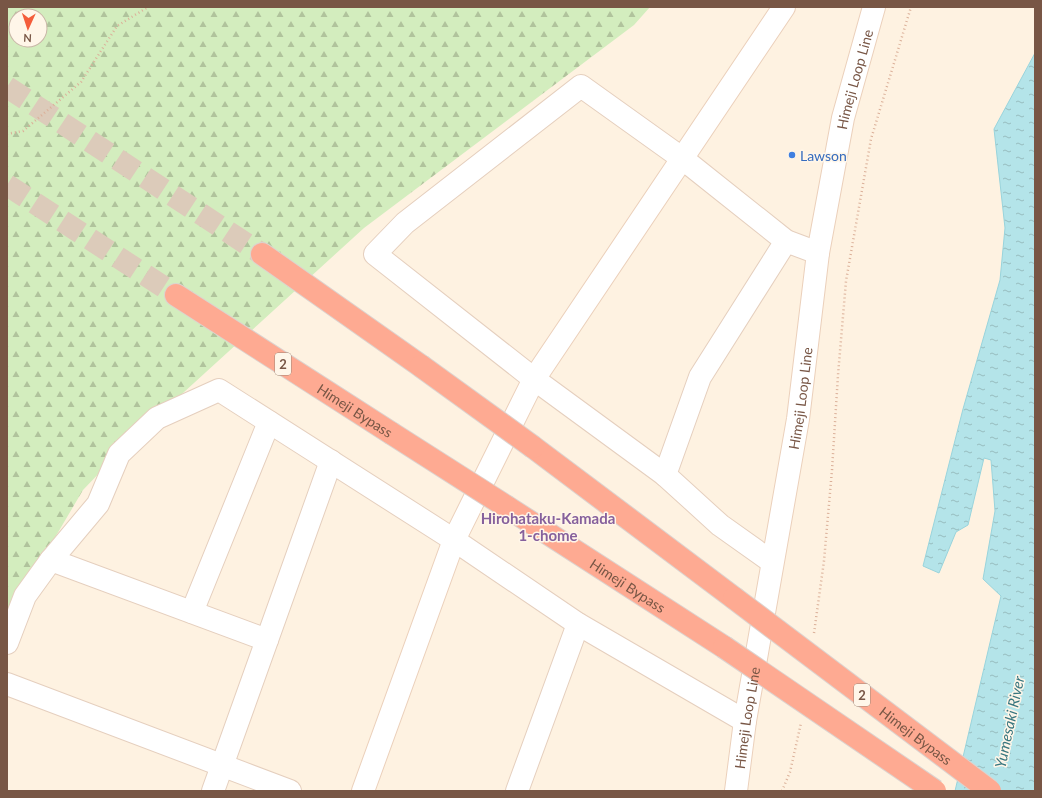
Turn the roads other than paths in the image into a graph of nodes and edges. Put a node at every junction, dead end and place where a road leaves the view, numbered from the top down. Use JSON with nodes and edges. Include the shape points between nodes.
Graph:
{"nodes":[{"id":1,"x":784,"y":7,"type":"edge"},
{"id":2,"x":874,"y":7,"type":"edge"},
{"id":3,"x":682,"y":159,"type":"junction"},
{"id":4,"x":786,"y":241,"type":"junction"},
{"id":5,"x":818,"y":253,"type":"junction"},
{"id":6,"x":262,"y":254,"type":"tunnel mouth"},
{"id":7,"x":176,"y":295,"type":"tunnel mouth"},
{"id":8,"x":534,"y":379,"type":"junction"},
{"id":9,"x":269,"y":422,"type":"junction"},
{"id":10,"x":331,"y":461,"type":"junction"},
{"id":11,"x":665,"y":475,"type":"junction"},
{"id":12,"x":454,"y":540,"type":"junction"},
{"id":13,"x":51,"y":560,"type":"junction"},
{"id":14,"x":772,"y":562,"type":"junction"},
{"id":15,"x":192,"y":612,"type":"junction"},
{"id":16,"x":578,"y":624,"type":"junction"},
{"id":17,"x":267,"y":640,"type":"junction"},
{"id":18,"x":7,"y":643,"type":"edge"},
{"id":19,"x":7,"y":684,"type":"edge"},
{"id":20,"x":745,"y":721,"type":"junction"},
{"id":21,"x":222,"y":766,"type":"junction"},
{"id":22,"x":213,"y":791,"type":"edge"},
{"id":23,"x":290,"y":791,"type":"edge"},
{"id":24,"x":363,"y":791,"type":"edge"},
{"id":25,"x":517,"y":791,"type":"edge"},
{"id":26,"x":736,"y":791,"type":"edge"},
{"id":27,"x":935,"y":791,"type":"edge"},
{"id":28,"x":990,"y":791,"type":"edge"}],
"edges":[{"from":1,"to":3,"type":"street"},
{"from":2,"to":5,"type":"street","name":"Himeji Loop Line","via":[[844,118]]},
{"from":3,"to":4,"type":"street"},
{"from":3,"to":8,"type":"street"},
{"from":3,"to":8,"type":"street","via":[[582,86],[405,223],[375,254]]},
{"from":4,"to":5,"type":"street"},
{"from":4,"to":11,"type":"street","via":[[700,377]]},
{"from":5,"to":14,"type":"street","name":"Himeji Loop Line","via":[[798,419]]},
{"from":6,"to":28,"type":"highway","name":"Himeji Bypass","number":"2","bridge":true,"via":[[533,447]]},
{"from":7,"to":27,"type":"highway","name":"Himeji Bypass","number":"2","bridge":true,"via":[[724,647]]},
{"from":8,"to":11,"type":"street"},
{"from":8,"to":12,"type":"street"},
{"from":9,"to":10,"type":"street"},
{"from":9,"to":13,"type":"street","via":[[219,390],[157,418],[119,454],[98,504]]},
{"from":9,"to":15,"type":"street"},
{"from":10,"to":12,"type":"street"},
{"from":10,"to":17,"type":"street"},
{"from":11,"to":14,"type":"street","via":[[720,525]]},
{"from":12,"to":16,"type":"street"},
{"from":12,"to":24,"type":"street"},
{"from":13,"to":15,"type":"street"},
{"from":13,"to":18,"type":"street","via":[[25,596]]},
{"from":14,"to":20,"type":"street","name":"Himeji Loop Line"},
{"from":15,"to":17,"type":"street"},
{"from":16,"to":20,"type":"street"},
{"from":16,"to":25,"type":"street"},
{"from":17,"to":21,"type":"street"},
{"from":19,"to":21,"type":"street"},
{"from":20,"to":26,"type":"street","name":"Himeji Loop Line"},
{"from":21,"to":22,"type":"street"},
{"from":21,"to":23,"type":"street"}]}
